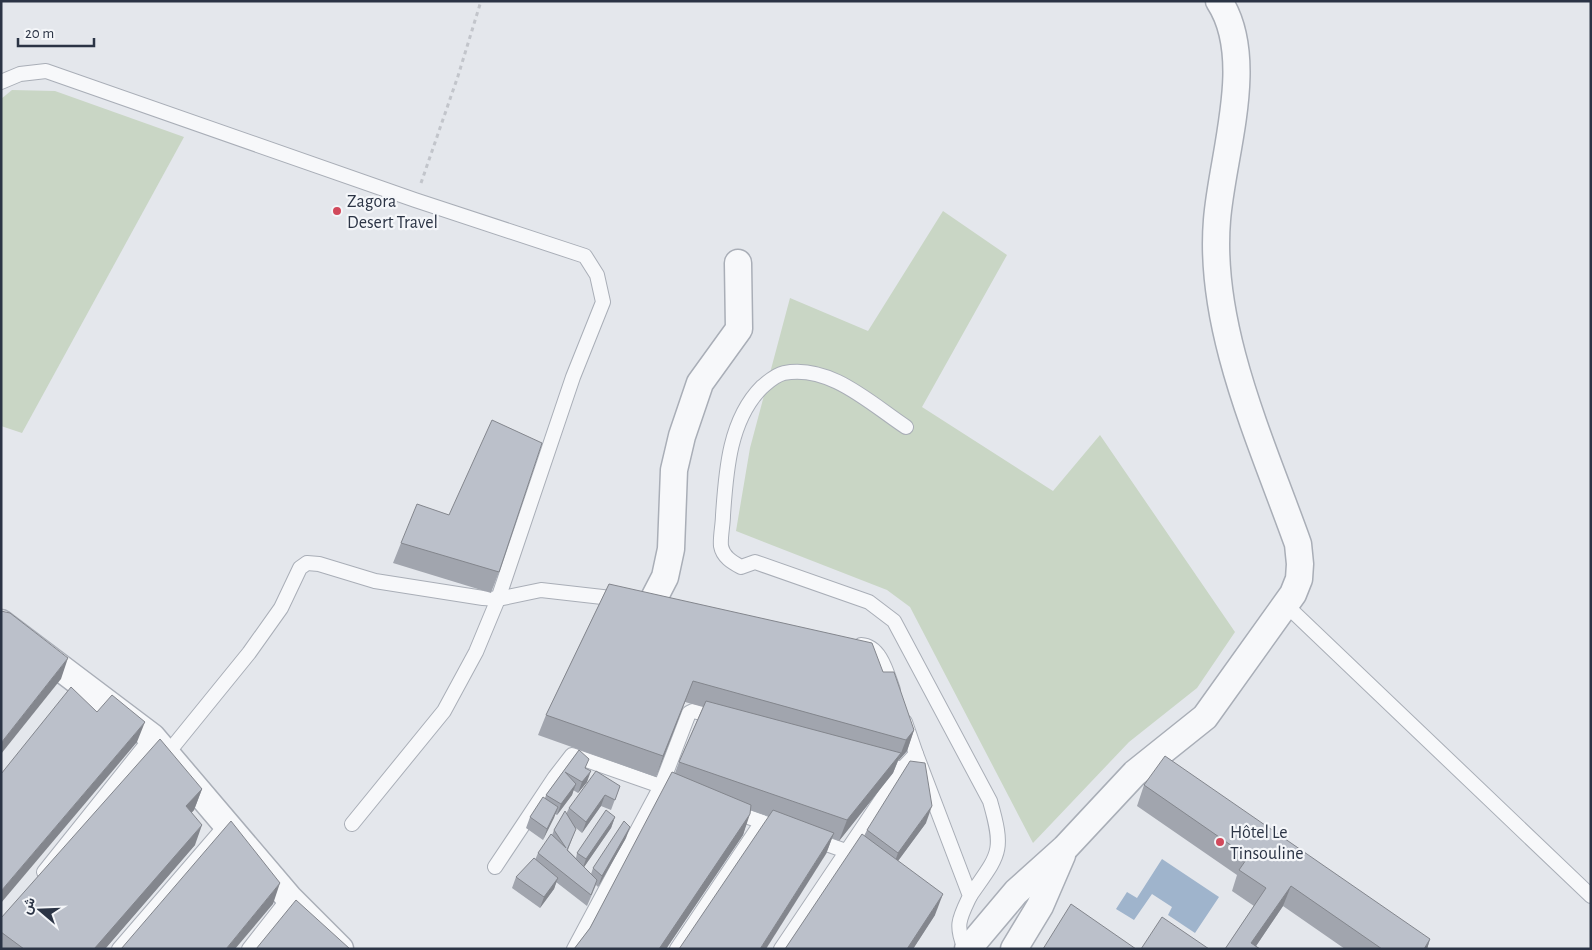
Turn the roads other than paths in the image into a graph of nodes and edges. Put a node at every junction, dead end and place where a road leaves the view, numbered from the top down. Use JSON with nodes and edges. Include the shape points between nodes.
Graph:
{"nodes":[{"id":1,"x":1219,"y":1,"type":"edge"},
{"id":2,"x":1,"y":82,"type":"edge"},
{"id":3,"x":738,"y":264,"type":"dead end"},
{"id":4,"x":906,"y":427,"type":"dead end"},
{"id":5,"x":498,"y":599,"type":"junction"},
{"id":6,"x":1286,"y":605,"type":"junction"},
{"id":7,"x":658,"y":608,"type":"joint"},
{"id":8,"x":1,"y":623,"type":"edge"},
{"id":9,"x":850,"y":644,"type":"edge"},
{"id":10,"x":728,"y":719,"type":"edge"},
{"id":11,"x":159,"y":746,"type":"junction"},
{"id":12,"x":916,"y":754,"type":"junction"},
{"id":13,"x":865,"y":758,"type":"edge"},
{"id":14,"x":902,"y":769,"type":"junction"},
{"id":15,"x":661,"y":786,"type":"junction"},
{"id":16,"x":679,"y":792,"type":"edge"},
{"id":17,"x":716,"y":805,"type":"edge"},
{"id":18,"x":762,"y":822,"type":"junction"},
{"id":19,"x":352,"y":824,"type":"dead end"},
{"id":20,"x":226,"y":825,"type":"junction"},
{"id":21,"x":781,"y":828,"type":"edge"},
{"id":22,"x":799,"y":835,"type":"edge"},
{"id":23,"x":1065,"y":848,"type":"junction"},
{"id":24,"x":846,"y":851,"type":"junction"},
{"id":25,"x":495,"y":867,"type":"dead end"},
{"id":26,"x":37,"y":880,"type":"edge"},
{"id":27,"x":970,"y":896,"type":"junction"},
{"id":28,"x":1591,"y":896,"type":"edge"},
{"id":29,"x":289,"y":898,"type":"junction"},
{"id":30,"x":119,"y":949,"type":"edge"},
{"id":31,"x":249,"y":949,"type":"edge"},
{"id":32,"x":340,"y":949,"type":"edge"},
{"id":33,"x":574,"y":949,"type":"edge"},
{"id":34,"x":677,"y":949,"type":"edge"},
{"id":35,"x":781,"y":949,"type":"edge"},
{"id":36,"x":967,"y":949,"type":"edge"},
{"id":37,"x":1014,"y":949,"type":"edge"}],
"edges":[{"from":1,"to":6,"type":"street","via":[[1234,37],[1236,59],[1235,89],[1217,220],[1218,288],[1240,381],[1298,544],[1299,579]]},
{"from":2,"to":5,"type":"lane","via":[[20,74],[46,71],[585,256],[597,275],[603,302],[573,377]]},
{"from":3,"to":7,"type":"street","via":[[739,329],[700,383],[682,436],[674,470],[671,549]]},
{"from":4,"to":27,"type":"lane","via":[[827,377],[783,373],[770,379],[741,416],[733,438],[722,546],[728,559],[741,567],[755,562],[869,602],[894,621],[990,801],[998,829],[999,848],[993,863]]},
{"from":5,"to":7,"type":"lane","via":[[541,590],[625,599]]},
{"from":5,"to":11,"type":"lane","via":[[375,582],[308,563],[300,568],[281,608],[249,653]]},
{"from":5,"to":19,"type":"lane","via":[[476,652],[444,711]]},
{"from":6,"to":23,"type":"street","via":[[1205,717],[1135,773]]},
{"from":6,"to":28,"type":"lane"},
{"from":8,"to":11,"type":"street","via":[[74,689]]},
{"from":9,"to":12,"type":"lane","via":[[866,646],[881,660]]},
{"from":10,"to":15,"type":"lane","via":[[693,711],[689,713]]},
{"from":11,"to":20,"type":"street"},
{"from":11,"to":26,"type":"lane"},
{"from":12,"to":14,"type":"lane"},
{"from":12,"to":27,"type":"lane"},
{"from":13,"to":14,"type":"lane"},
{"from":14,"to":24,"type":"lane"},
{"from":15,"to":16,"type":"lane"},
{"from":15,"to":25,"type":"lane","via":[[572,755]]},
{"from":15,"to":33,"type":"lane"},
{"from":17,"to":18,"type":"lane"},
{"from":18,"to":21,"type":"lane"},
{"from":18,"to":34,"type":"lane"},
{"from":20,"to":29,"type":"street"},
{"from":20,"to":30,"type":"lane"},
{"from":22,"to":24,"type":"lane"},
{"from":23,"to":36,"type":"street","via":[[1016,892]]},
{"from":23,"to":37,"type":"street","via":[[1040,906]]},
{"from":24,"to":35,"type":"lane"},
{"from":27,"to":36,"type":"lane","via":[[958,932]]},
{"from":29,"to":31,"type":"lane"},
{"from":29,"to":32,"type":"street"}]}
